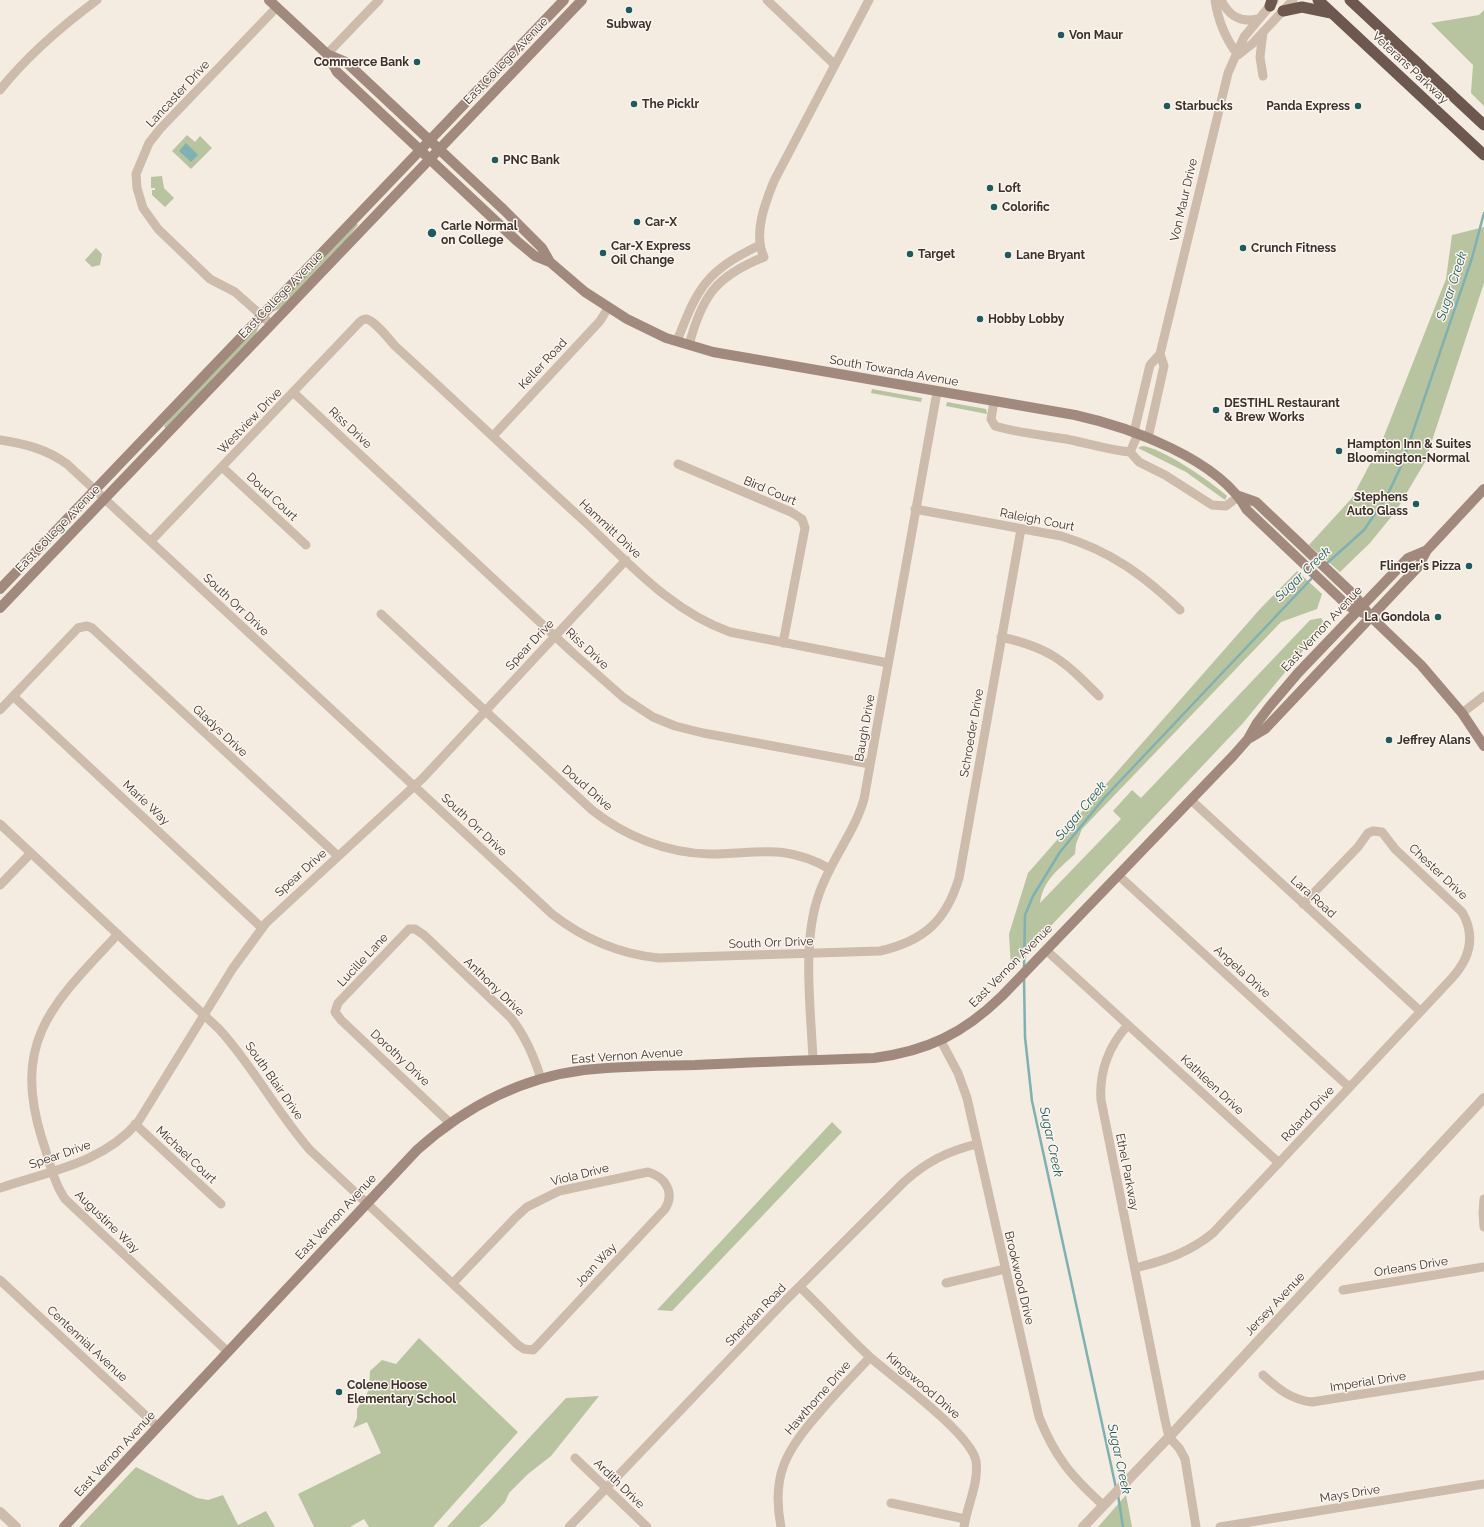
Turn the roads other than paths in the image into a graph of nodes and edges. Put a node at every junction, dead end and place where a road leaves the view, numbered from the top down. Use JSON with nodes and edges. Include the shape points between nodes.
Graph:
{"nodes":[{"id":1,"x":97,"y":0,"type":"edge"},
{"id":2,"x":379,"y":0,"type":"edge"},
{"id":3,"x":564,"y":0,"type":"edge"},
{"id":4,"x":582,"y":0,"type":"edge"},
{"id":5,"x":767,"y":0,"type":"edge"},
{"id":6,"x":869,"y":0,"type":"edge"},
{"id":7,"x":1215,"y":0,"type":"edge"},
{"id":8,"x":1221,"y":0,"type":"edge"},
{"id":9,"x":1293,"y":0,"type":"edge"},
{"id":10,"x":1318,"y":0,"type":"edge"},
{"id":11,"x":1350,"y":0,"type":"edge"},
{"id":12,"x":1272,"y":2,"type":"edge"},
{"id":13,"x":273,"y":4,"type":"edge"},
{"id":14,"x":1283,"y":11,"type":"junction"},
{"id":15,"x":1331,"y":13,"type":"junction"},
{"id":16,"x":1258,"y":19,"type":"junction"},
{"id":17,"x":1263,"y":32,"type":"junction"},
{"id":18,"x":327,"y":54,"type":"junction"},
{"id":19,"x":1238,"y":55,"type":"junction"},
{"id":20,"x":834,"y":65,"type":"junction"},
{"id":21,"x":1263,"y":76,"type":"dead end"},
{"id":22,"x":0,"y":90,"type":"edge"},
{"id":23,"x":1484,"y":125,"type":"edge"},
{"id":24,"x":429,"y":140,"type":"junction"},
{"id":25,"x":439,"y":149,"type":"junction"},
{"id":26,"x":420,"y":150,"type":"junction"},
{"id":27,"x":1484,"y":155,"type":"edge"},
{"id":28,"x":429,"y":159,"type":"junction"},
{"id":29,"x":760,"y":245,"type":"junction"},
{"id":30,"x":550,"y":262,"type":"junction"},
{"id":31,"x":608,"y":308,"type":"junction"},
{"id":32,"x":261,"y":315,"type":"junction"},
{"id":33,"x":367,"y":319,"type":"joint"},
{"id":34,"x":271,"y":324,"type":"junction"},
{"id":35,"x":676,"y":341,"type":"junction"},
{"id":36,"x":689,"y":345,"type":"junction"},
{"id":37,"x":1160,"y":354,"type":"junction"},
{"id":38,"x":937,"y":392,"type":"junction"},
{"id":39,"x":294,"y":393,"type":"junction"},
{"id":40,"x":994,"y":402,"type":"junction"},
{"id":41,"x":1136,"y":433,"type":"junction"},
{"id":42,"x":492,"y":436,"type":"junction"},
{"id":43,"x":1148,"y":438,"type":"junction"},
{"id":44,"x":0,"y":440,"type":"edge"},
{"id":45,"x":1130,"y":452,"type":"junction"},
{"id":46,"x":678,"y":464,"type":"dead end"},
{"id":47,"x":222,"y":467,"type":"junction"},
{"id":48,"x":1484,"y":489,"type":"edge"},
{"id":49,"x":95,"y":490,"type":"junction"},
{"id":50,"x":1240,"y":496,"type":"junction"},
{"id":51,"x":105,"y":499,"type":"junction"},
{"id":52,"x":916,"y":509,"type":"junction"},
{"id":53,"x":1021,"y":528,"type":"junction"},
{"id":54,"x":151,"y":542,"type":"junction"},
{"id":55,"x":306,"y":545,"type":"dead end"},
{"id":56,"x":1426,"y":550,"type":"junction"},
{"id":57,"x":626,"y":560,"type":"junction"},
{"id":58,"x":0,"y":589,"type":"edge"},
{"id":59,"x":0,"y":608,"type":"edge"},
{"id":60,"x":1360,"y":609,"type":"junction"},
{"id":61,"x":1180,"y":610,"type":"dead end"},
{"id":62,"x":381,"y":614,"type":"dead end"},
{"id":63,"x":1370,"y":616,"type":"junction"},
{"id":64,"x":555,"y":636,"type":"junction"},
{"id":65,"x":1001,"y":637,"type":"junction"},
{"id":66,"x":783,"y":643,"type":"junction"},
{"id":67,"x":888,"y":663,"type":"junction"},
{"id":68,"x":13,"y":696,"type":"junction"},
{"id":69,"x":1099,"y":696,"type":"dead end"},
{"id":70,"x":1484,"y":696,"type":"edge"},
{"id":71,"x":0,"y":710,"type":"edge"},
{"id":72,"x":485,"y":711,"type":"junction"},
{"id":73,"x":1462,"y":713,"type":"junction"},
{"id":74,"x":1248,"y":739,"type":"junction"},
{"id":75,"x":1484,"y":746,"type":"edge"},
{"id":76,"x":870,"y":764,"type":"junction"},
{"id":77,"x":414,"y":786,"type":"junction"},
{"id":78,"x":1191,"y":800,"type":"junction"},
{"id":79,"x":0,"y":824,"type":"edge"},
{"id":80,"x":30,"y":853,"type":"junction"},
{"id":81,"x":338,"y":856,"type":"junction"},
{"id":82,"x":830,"y":869,"type":"junction"},
{"id":83,"x":1118,"y":875,"type":"junction"},
{"id":84,"x":0,"y":885,"type":"edge"},
{"id":85,"x":1303,"y":904,"type":"junction"},
{"id":86,"x":262,"y":928,"type":"junction"},
{"id":87,"x":411,"y":928,"type":"joint"},
{"id":88,"x":926,"y":932,"type":"joint"},
{"id":89,"x":118,"y":934,"type":"junction"},
{"id":90,"x":1470,"y":943,"type":"joint"},
{"id":91,"x":1045,"y":951,"type":"junction"},
{"id":92,"x":810,"y":954,"type":"junction"},
{"id":93,"x":335,"y":1010,"type":"joint"},
{"id":94,"x":1420,"y":1012,"type":"junction"},
{"id":95,"x":204,"y":1015,"type":"junction"},
{"id":96,"x":1128,"y":1025,"type":"junction"},
{"id":97,"x":941,"y":1041,"type":"junction"},
{"id":98,"x":813,"y":1060,"type":"junction"},
{"id":99,"x":540,"y":1079,"type":"junction"},
{"id":100,"x":1349,"y":1087,"type":"junction"},
{"id":101,"x":1484,"y":1098,"type":"edge"},
{"id":102,"x":450,"y":1123,"type":"junction"},
{"id":103,"x":135,"y":1124,"type":"junction"},
{"id":104,"x":977,"y":1144,"type":"junction"},
{"id":105,"x":1279,"y":1163,"type":"junction"},
{"id":106,"x":52,"y":1172,"type":"junction"},
{"id":107,"x":0,"y":1188,"type":"edge"},
{"id":108,"x":669,"y":1189,"type":"joint"},
{"id":109,"x":1484,"y":1199,"type":"edge"},
{"id":110,"x":367,"y":1203,"type":"junction"},
{"id":111,"x":221,"y":1204,"type":"dead end"},
{"id":112,"x":1484,"y":1227,"type":"edge"},
{"id":113,"x":1484,"y":1267,"type":"edge"},
{"id":114,"x":1135,"y":1268,"type":"junction"},
{"id":115,"x":1005,"y":1269,"type":"junction"},
{"id":116,"x":0,"y":1280,"type":"edge"},
{"id":117,"x":453,"y":1283,"type":"junction"},
{"id":118,"x":946,"y":1283,"type":"dead end"},
{"id":119,"x":800,"y":1287,"type":"junction"},
{"id":120,"x":1343,"y":1290,"type":"dead end"},
{"id":121,"x":528,"y":1351,"type":"joint"},
{"id":122,"x":228,"y":1352,"type":"junction"},
{"id":123,"x":870,"y":1357,"type":"junction"},
{"id":124,"x":1264,"y":1375,"type":"dead end"},
{"id":125,"x":1484,"y":1375,"type":"edge"},
{"id":126,"x":158,"y":1427,"type":"junction"},
{"id":127,"x":1169,"y":1438,"type":"junction"},
{"id":128,"x":575,"y":1458,"type":"dead end"},
{"id":129,"x":1484,"y":1484,"type":"edge"},
{"id":130,"x":606,"y":1488,"type":"junction"},
{"id":131,"x":891,"y":1502,"type":"dead end"},
{"id":132,"x":1105,"y":1503,"type":"junction"},
{"id":133,"x":0,"y":1512,"type":"edge"},
{"id":134,"x":965,"y":1523,"type":"edge"},
{"id":135,"x":16,"y":1527,"type":"edge"},
{"id":136,"x":64,"y":1527,"type":"edge"},
{"id":137,"x":569,"y":1527,"type":"edge"},
{"id":138,"x":647,"y":1527,"type":"edge"},
{"id":139,"x":781,"y":1527,"type":"edge"},
{"id":140,"x":1083,"y":1527,"type":"edge"},
{"id":141,"x":1196,"y":1527,"type":"edge"},
{"id":142,"x":1220,"y":1527,"type":"edge"}],
"edges":[{"from":1,"to":22,"type":"street","via":[[32,55]]},
{"from":2,"to":18,"type":"street"},
{"from":3,"to":24,"type":"main road","name":"East College Avenue"},
{"from":4,"to":25,"type":"main road","name":"East College Avenue"},
{"from":5,"to":20,"type":"street"},
{"from":6,"to":20,"type":"street"},
{"from":7,"to":19,"type":"street","via":[[1226,39]]},
{"from":8,"to":16,"type":"street","via":[[1233,16],[1239,19]]},
{"from":9,"to":14,"type":"street","name":"Von Maur Drive"},
{"from":10,"to":15,"type":"highway","name":"Veterans Parkway"},
{"from":11,"to":23,"type":"highway"},
{"from":12,"to":16,"type":"street","name":"Von Maur Drive"},
{"from":13,"to":18,"type":"main road"},
{"from":13,"to":32,"type":"street","name":"Lancaster Drive","via":[[160,129],[149,143],[136,174],[143,208],[158,229],[210,279],[236,292]]},
{"from":14,"to":15,"type":"highway","via":[[1302,7]]},
{"from":14,"to":17,"type":"street","name":"Von Maur Drive"},
{"from":15,"to":27,"type":"highway","name":"Veterans Parkway"},
{"from":16,"to":19,"type":"street","name":"Von Maur Drive","via":[[1240,44]]},
{"from":17,"to":19,"type":"street","name":"Von Maur Drive"},
{"from":17,"to":21,"type":"street","via":[[1260,56]]},
{"from":18,"to":24,"type":"main road","name":"South Towanda Avenue","via":[[346,62]]},
{"from":18,"to":26,"type":"main road","name":"South Towanda Avenue","via":[[337,72]]},
{"from":19,"to":37,"type":"street","name":"Von Maur Drive","via":[[1228,74],[1220,102]]},
{"from":20,"to":29,"type":"street","via":[[810,116],[774,181],[763,213]]},
{"from":24,"to":25,"type":"main road","name":"South Towanda Avenue"},
{"from":24,"to":26,"type":"main road","name":"East College Avenue"},
{"from":25,"to":28,"type":"main road","name":"East College Avenue"},
{"from":25,"to":30,"type":"main road","name":"South Towanda Avenue","via":[[542,248]]},
{"from":26,"to":28,"type":"main road","name":"South Towanda Avenue"},
{"from":26,"to":32,"type":"main road","name":"East College Avenue"},
{"from":28,"to":30,"type":"main road","name":"South Towanda Avenue","via":[[517,241],[535,256]]},
{"from":28,"to":34,"type":"main road","name":"East College Avenue"},
{"from":29,"to":35,"type":"street","via":[[736,256],[714,273],[693,302]]},
{"from":29,"to":36,"type":"street","via":[[764,256],[736,269],[715,287],[700,310]]},
{"from":30,"to":31,"type":"main road","name":"South Towanda Avenue"},
{"from":31,"to":35,"type":"main road","name":"South Towanda Avenue","via":[[652,332]]},
{"from":31,"to":42,"type":"street","name":"Keller Road","via":[[600,321]]},
{"from":32,"to":34,"type":"street","name":"Lancaster Drive"},
{"from":32,"to":49,"type":"main road","name":"East College Avenue"},
{"from":33,"to":39,"type":"street","name":"Westview Drive","via":[[355,327]]},
{"from":33,"to":42,"type":"street","name":"Hammitt Drive"},
{"from":34,"to":51,"type":"main road","name":"East College Avenue"},
{"from":35,"to":36,"type":"main road","name":"South Towanda Avenue"},
{"from":36,"to":38,"type":"main road","name":"South Towanda Avenue","via":[[735,357]]},
{"from":37,"to":41,"type":"street","name":"Von Maur Drive","via":[[1150,365]]},
{"from":37,"to":43,"type":"street","name":"Von Maur Drive","via":[[1164,366]]},
{"from":38,"to":40,"type":"main road","name":"South Towanda Avenue"},
{"from":38,"to":52,"type":"street","name":"Baugh Drive"},
{"from":39,"to":47,"type":"street","name":"Westview Drive"},
{"from":39,"to":64,"type":"street","name":"Riss Drive"},
{"from":40,"to":41,"type":"main road","name":"South Towanda Avenue","via":[[1086,418]]},
{"from":40,"to":45,"type":"street","via":[[991,419],[995,426],[1010,431],[1067,439],[1113,452]]},
{"from":41,"to":43,"type":"main road","name":"South Towanda Avenue"},
{"from":41,"to":45,"type":"street","name":"Von Maur Drive"},
{"from":42,"to":57,"type":"street","name":"Hammitt Drive"},
{"from":43,"to":50,"type":"main road","name":"South Towanda Avenue","via":[[1194,462]]},
{"from":44,"to":49,"type":"street","name":"South Orr Drive","via":[[28,445],[54,455],[68,464]]},
{"from":45,"to":50,"type":"street","via":[[1139,462],[1212,505],[1226,506]]},
{"from":46,"to":66,"type":"street","name":"Bird Court","via":[[791,512],[803,521],[805,528]]},
{"from":47,"to":54,"type":"street","name":"Westview Drive"},
{"from":47,"to":55,"type":"street","name":"Doud Court"},
{"from":48,"to":56,"type":"main road","name":"East Vernon Avenue"},
{"from":49,"to":51,"type":"street","name":"South Orr Drive"},
{"from":49,"to":58,"type":"main road","name":"East College Avenue"},
{"from":50,"to":60,"type":"main road","name":"South Towanda Avenue","via":[[1247,510],[1348,606]]},
{"from":50,"to":60,"type":"main road","name":"South Towanda Avenue","via":[[1256,502],[1314,556],[1355,596]]},
{"from":51,"to":54,"type":"street","name":"South Orr Drive"},
{"from":51,"to":59,"type":"main road","name":"East College Avenue"},
{"from":52,"to":53,"type":"street","name":"Raleigh Court"},
{"from":52,"to":67,"type":"street","name":"Baugh Drive"},
{"from":53,"to":61,"type":"street","name":"Raleigh Court","via":[[1061,536],[1111,555],[1140,575]]},
{"from":53,"to":65,"type":"street","name":"Schroeder Drive"},
{"from":54,"to":77,"type":"street","name":"South Orr Drive"},
{"from":56,"to":60,"type":"main road","name":"East Vernon Avenue","via":[[1408,558]]},
{"from":56,"to":63,"type":"main road","name":"East Vernon Avenue","via":[[1418,568]]},
{"from":57,"to":64,"type":"street","name":"Spear Drive"},
{"from":57,"to":66,"type":"street","name":"Hammitt Drive","via":[[674,603],[706,623],[730,632]]},
{"from":60,"to":63,"type":"main road","name":"South Towanda Avenue"},
{"from":60,"to":74,"type":"main road","name":"East Vernon Avenue","via":[[1278,696]]},
{"from":62,"to":72,"type":"street","name":"Doud Drive"},
{"from":63,"to":73,"type":"main road","via":[[1421,665]]},
{"from":63,"to":74,"type":"main road","name":"East Vernon Avenue","via":[[1265,729]]},
{"from":64,"to":72,"type":"street","name":"Spear Drive"},
{"from":64,"to":76,"type":"street","name":"Riss Drive","via":[[624,698],[653,717],[674,726]]},
{"from":65,"to":69,"type":"street","via":[[1026,642],[1053,654]]},
{"from":65,"to":88,"type":"street","name":"Schroeder Drive","via":[[959,878],[952,900]]},
{"from":66,"to":67,"type":"street","name":"Hammitt Drive"},
{"from":67,"to":76,"type":"street","name":"Baugh Drive"},
{"from":68,"to":71,"type":"street"},
{"from":68,"to":81,"type":"street","name":"Gladys Drive","via":[[78,628],[85,626],[98,632]]},
{"from":68,"to":86,"type":"street","name":"Marie Way"},
{"from":70,"to":73,"type":"street"},
{"from":72,"to":77,"type":"street","name":"Spear Drive"},
{"from":72,"to":82,"type":"street","name":"Doud Drive","via":[[592,810],[637,838],[689,852],[710,854],[775,851],[796,854]]},
{"from":73,"to":75,"type":"main road"},
{"from":74,"to":78,"type":"main road","name":"East Vernon Avenue"},
{"from":76,"to":82,"type":"street","name":"Baugh Drive","via":[[861,810]]},
{"from":77,"to":81,"type":"street","name":"Spear Drive"},
{"from":77,"to":92,"type":"street","name":"South Orr Drive","via":[[552,914],[567,926],[601,944],[635,955],[671,959]]},
{"from":78,"to":83,"type":"main road","name":"East Vernon Avenue"},
{"from":78,"to":85,"type":"street","name":"Lara Road"},
{"from":79,"to":80,"type":"street","name":"South Blair Drive"},
{"from":80,"to":84,"type":"street"},
{"from":80,"to":89,"type":"street","name":"South Blair Drive"},
{"from":81,"to":86,"type":"street","name":"Spear Drive"},
{"from":82,"to":92,"type":"street","name":"Baugh Drive","via":[[815,907],[811,925]]},
{"from":83,"to":91,"type":"main road","name":"East Vernon Avenue"},
{"from":83,"to":100,"type":"street","name":"Angela Drive"},
{"from":85,"to":90,"type":"street","name":"Chester Drive","via":[[1358,847],[1368,833],[1373,830],[1382,832],[1395,849],[1458,907],[1468,924]]},
{"from":85,"to":94,"type":"street","name":"Lara Road"},
{"from":86,"to":95,"type":"street","name":"Spear Drive"},
{"from":87,"to":93,"type":"street","name":"Lucille Lane","via":[[405,931],[338,1003]]},
{"from":87,"to":99,"type":"street","name":"Anthony Drive","via":[[424,935],[511,1018],[530,1048]]},
{"from":88,"to":92,"type":"street","name":"South Orr Drive","via":[[902,945],[880,951]]},
{"from":89,"to":95,"type":"street","name":"South Blair Drive"},
{"from":89,"to":106,"type":"street","name":"Augustine Way","via":[[61,996],[41,1030],[34,1054],[31,1088],[34,1109]]},
{"from":90,"to":94,"type":"street","name":"Roland Drive","via":[[1462,966]]},
{"from":91,"to":96,"type":"street"},
{"from":91,"to":97,"type":"main road","name":"East Vernon Avenue","via":[[975,1020]]},
{"from":92,"to":98,"type":"street","name":"Baugh Drive"},
{"from":93,"to":102,"type":"street","name":"Dorothy Drive","via":[[341,1020]]},
{"from":94,"to":100,"type":"street","name":"Roland Drive"},
{"from":95,"to":103,"type":"street","name":"Spear Drive"},
{"from":95,"to":110,"type":"street","name":"South Blair Drive","via":[[244,1057],[294,1132]]},
{"from":96,"to":105,"type":"street","name":"Kathleen Drive"},
{"from":96,"to":114,"type":"street","name":"Ethel Parkway","via":[[1110,1052],[1105,1065],[1101,1092],[1110,1151]]},
{"from":97,"to":98,"type":"main road","name":"East Vernon Avenue","via":[[894,1055]]},
{"from":97,"to":104,"type":"street","name":"Brookwood Drive","via":[[962,1084]]},
{"from":98,"to":99,"type":"main road","name":"East Vernon Avenue","via":[[605,1068]]},
{"from":99,"to":102,"type":"main road","name":"East Vernon Avenue","via":[[488,1100]]},
{"from":100,"to":105,"type":"street","name":"Roland Drive"},
{"from":101,"to":127,"type":"street","name":"Jersey Avenue"},
{"from":102,"to":110,"type":"main road","name":"East Vernon Avenue","via":[[417,1150]]},
{"from":103,"to":106,"type":"street","name":"Spear Drive","via":[[119,1141],[96,1156]]},
{"from":103,"to":111,"type":"street","name":"Michael Court"},
{"from":104,"to":115,"type":"street","name":"Brookwood Drive"},
{"from":104,"to":119,"type":"street","name":"Sheridan Road","via":[[940,1156],[915,1172]]},
{"from":105,"to":114,"type":"street","name":"Roland Drive","via":[[1208,1237],[1182,1253]]},
{"from":106,"to":107,"type":"street","name":"Spear Drive"},
{"from":106,"to":122,"type":"street","name":"Augustine Way","via":[[61,1193],[69,1203]]},
{"from":108,"to":117,"type":"street","name":"Viola Drive","via":[[662,1178],[648,1172],[554,1192],[527,1207]]},
{"from":108,"to":121,"type":"street","name":"Joan Way","via":[[669,1200],[665,1209],[538,1346]]},
{"from":109,"to":112,"type":"street"},
{"from":110,"to":117,"type":"street","name":"South Blair Drive"},
{"from":110,"to":122,"type":"main road","name":"East Vernon Avenue"},
{"from":113,"to":120,"type":"street","name":"Orleans Drive"},
{"from":114,"to":127,"type":"street","name":"Ethel Parkway"},
{"from":115,"to":118,"type":"street"},
{"from":115,"to":132,"type":"street","name":"Brookwood Drive","via":[[1034,1396],[1047,1437],[1063,1465]]},
{"from":116,"to":126,"type":"street","name":"Centennial Avenue"},
{"from":117,"to":121,"type":"street","name":"South Blair Drive","via":[[518,1345]]},
{"from":119,"to":123,"type":"street","name":"Kingswood Drive"},
{"from":119,"to":130,"type":"street","name":"Sheridan Road"},
{"from":122,"to":126,"type":"main road","name":"East Vernon Avenue"},
{"from":123,"to":134,"type":"street","name":"Kingswood Drive","via":[[948,1423],[971,1450],[976,1461],[976,1477]]},
{"from":123,"to":139,"type":"street","name":"Hawthorne Drive","via":[[799,1436],[788,1453],[779,1480],[778,1512]]},
{"from":124,"to":125,"type":"street","name":"Imperial Drive","via":[[1287,1394],[1312,1402]]},
{"from":126,"to":136,"type":"main road","name":"East Vernon Avenue"},
{"from":127,"to":132,"type":"street","name":"Jersey Avenue"},
{"from":127,"to":141,"type":"street","via":[[1185,1459]]},
{"from":128,"to":130,"type":"street","name":"Ardith Drive"},
{"from":129,"to":142,"type":"street","name":"Mays Drive"},
{"from":130,"to":137,"type":"street","name":"Sheridan Road"},
{"from":130,"to":138,"type":"street","name":"Ardith Drive"},
{"from":131,"to":134,"type":"street"},
{"from":132,"to":140,"type":"street","name":"Jersey Avenue"},
{"from":133,"to":135,"type":"street"}]}
